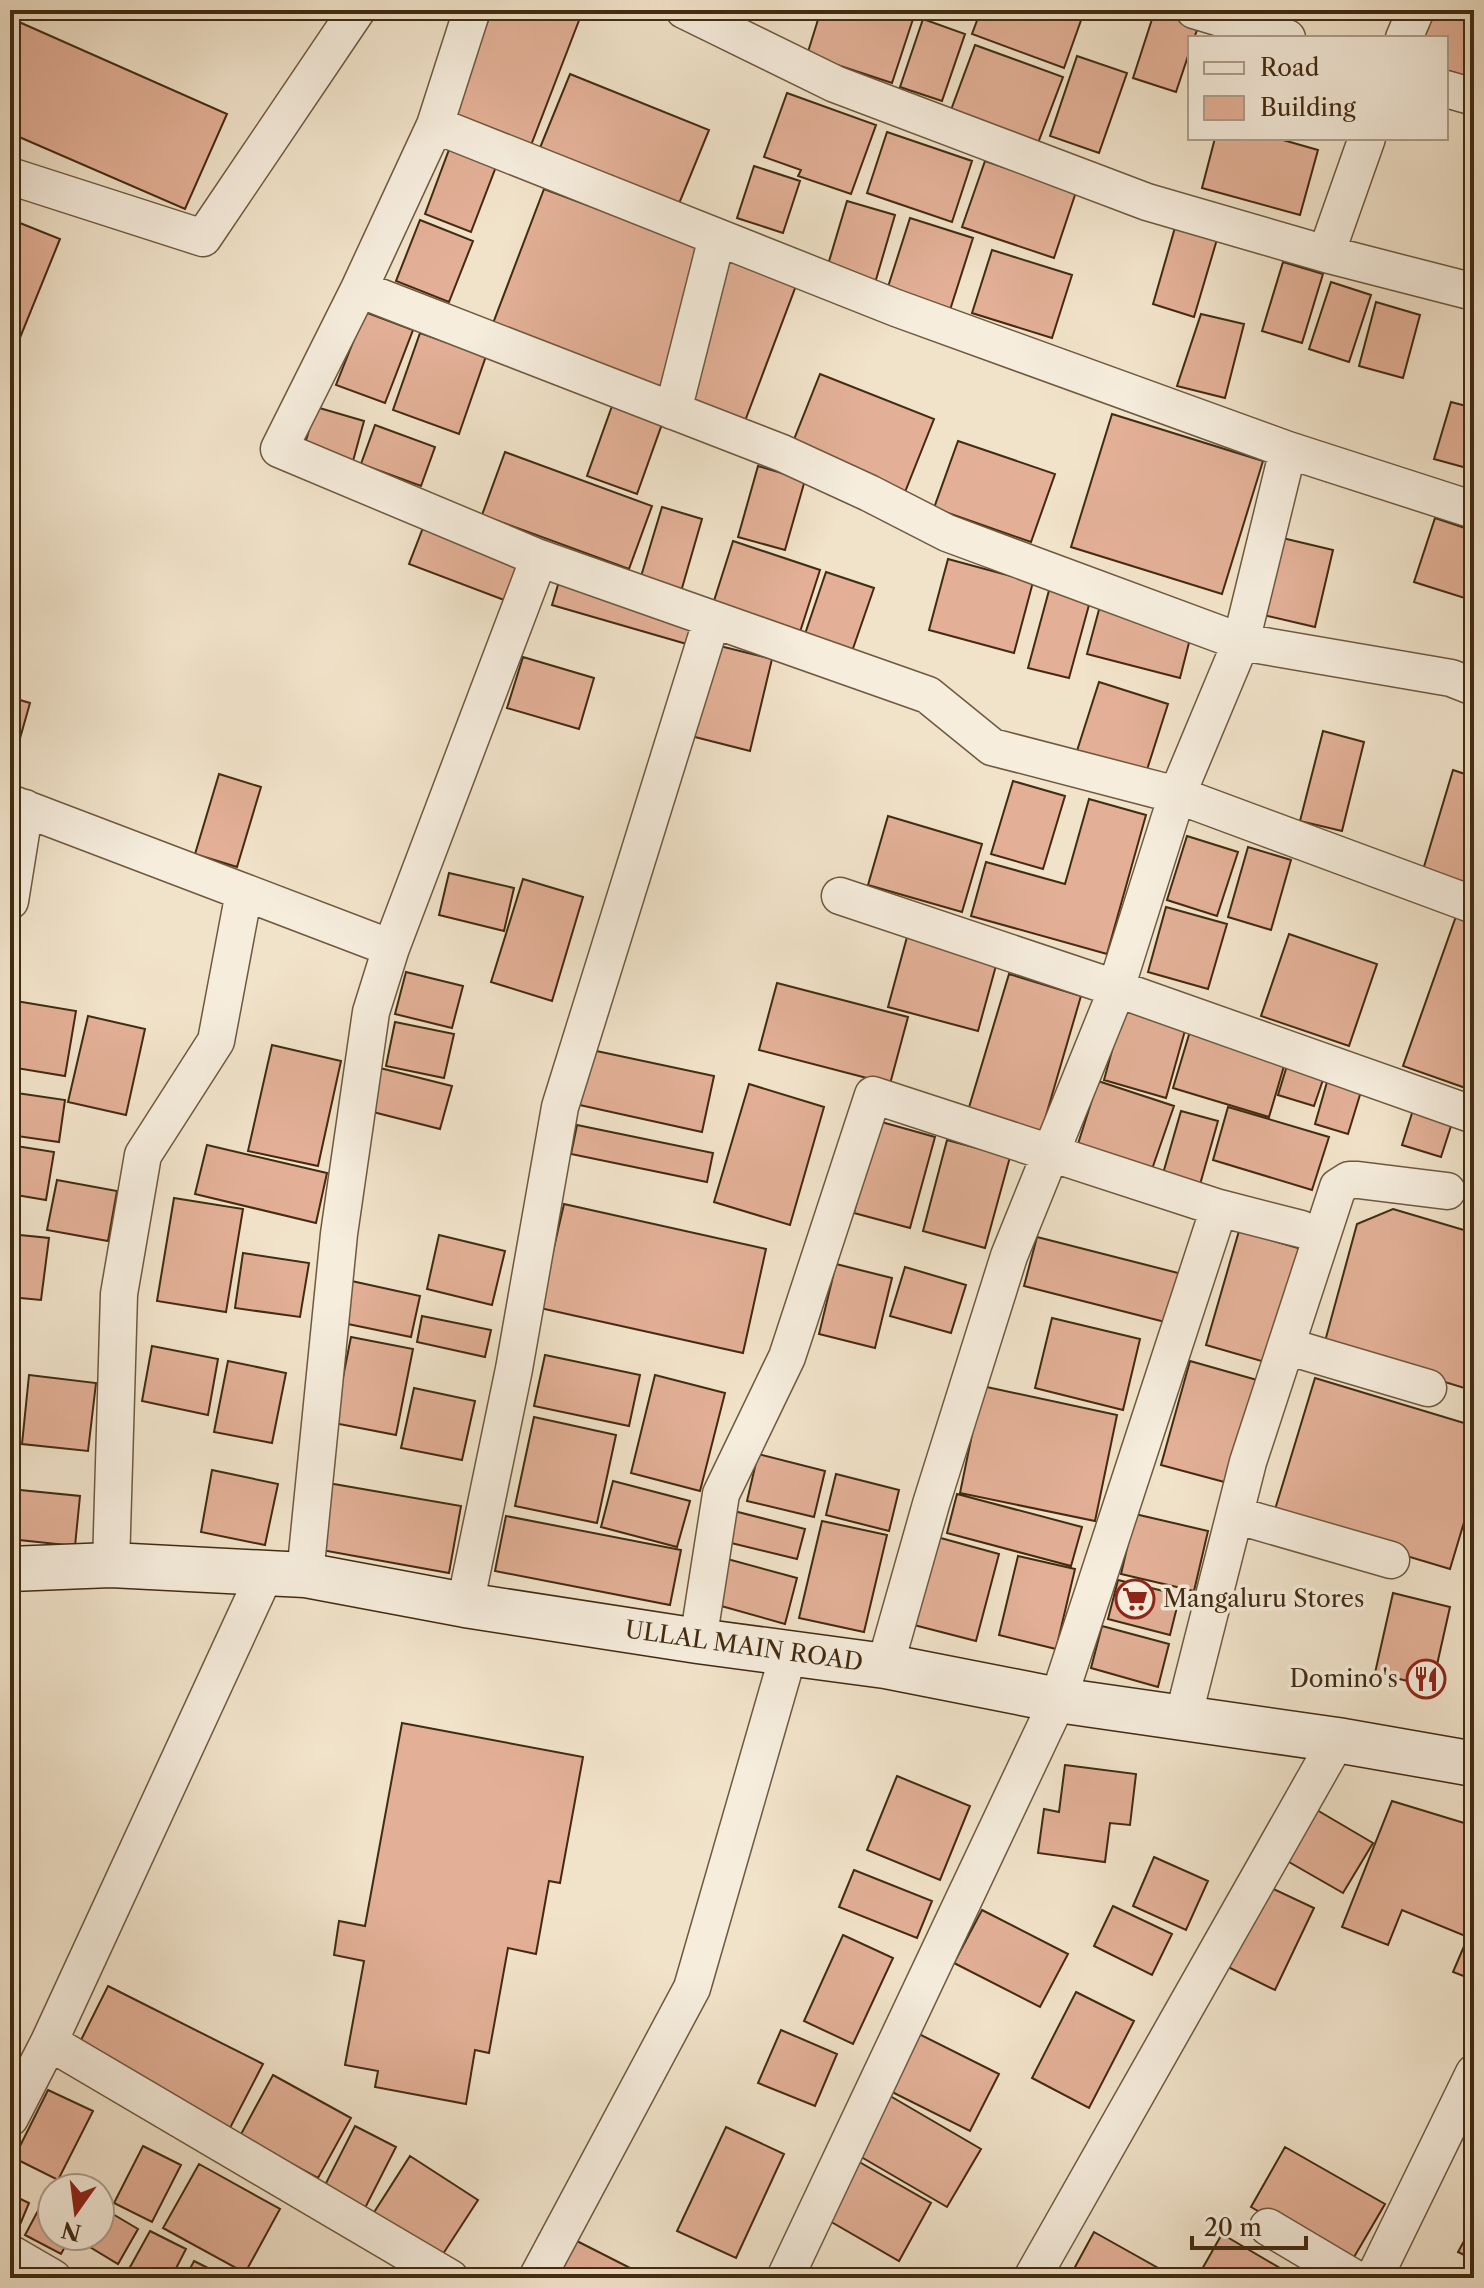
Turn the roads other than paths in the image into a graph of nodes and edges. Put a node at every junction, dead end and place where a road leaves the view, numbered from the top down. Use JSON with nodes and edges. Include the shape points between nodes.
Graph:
{"nodes":[{"id":1,"x":357,"y":10,"type":"edge"},
{"id":2,"x":472,"y":10,"type":"edge"},
{"id":3,"x":684,"y":10,"type":"edge"},
{"id":4,"x":1197,"y":10,"type":"edge"},
{"id":5,"x":1416,"y":10,"type":"edge"},
{"id":6,"x":1281,"y":36,"type":"edge"},
{"id":7,"x":1405,"y":36,"type":"edge"},
{"id":8,"x":1448,"y":90,"type":"edge"},
{"id":9,"x":1474,"y":97,"type":"edge"},
{"id":10,"x":435,"y":125,"type":"junction"},
{"id":11,"x":1366,"y":140,"type":"edge"},
{"id":12,"x":10,"y":176,"type":"edge"},
{"id":13,"x":717,"y":237,"type":"junction"},
{"id":14,"x":1326,"y":254,"type":"junction"},
{"id":15,"x":359,"y":289,"type":"junction"},
{"id":16,"x":1474,"y":292,"type":"edge"},
{"id":17,"x":673,"y":411,"type":"junction"},
{"id":18,"x":1288,"y":450,"type":"junction"},
{"id":19,"x":1474,"y":510,"type":"edge"},
{"id":20,"x":539,"y":558,"type":"junction"},
{"id":21,"x":712,"y":619,"type":"junction"},
{"id":22,"x":1241,"y":642,"type":"junction"},
{"id":23,"x":1474,"y":687,"type":"edge"},
{"id":24,"x":1177,"y":795,"type":"junction"},
{"id":25,"x":17,"y":805,"type":"edge"},
{"id":26,"x":244,"y":892,"type":"junction"},
{"id":27,"x":840,"y":896,"type":"dead end"},
{"id":28,"x":10,"y":901,"type":"edge"},
{"id":29,"x":1474,"y":905,"type":"edge"},
{"id":30,"x":391,"y":948,"type":"junction"},
{"id":31,"x":1115,"y":988,"type":"junction"},
{"id":32,"x":1474,"y":1115,"type":"edge"},
{"id":33,"x":1051,"y":1154,"type":"junction"},
{"id":34,"x":1447,"y":1191,"type":"dead end"},
{"id":35,"x":1219,"y":1208,"type":"junction"},
{"id":36,"x":1301,"y":1229,"type":"dead end"},
{"id":37,"x":1286,"y":1346,"type":"junction"},
{"id":38,"x":1428,"y":1388,"type":"dead end"},
{"id":39,"x":1235,"y":1515,"type":"junction"},
{"id":40,"x":1391,"y":1560,"type":"dead end"},
{"id":41,"x":111,"y":1565,"type":"junction"},
{"id":42,"x":10,"y":1569,"type":"edge"},
{"id":43,"x":285,"y":1575,"type":"junction"},
{"id":44,"x":465,"y":1605,"type":"junction"},
{"id":45,"x":698,"y":1641,"type":"junction"},
{"id":46,"x":789,"y":1652,"type":"junction"},
{"id":47,"x":885,"y":1666,"type":"junction"},
{"id":48,"x":1058,"y":1700,"type":"junction"},
{"id":49,"x":1183,"y":1718,"type":"junction"},
{"id":50,"x":1337,"y":1740,"type":"junction"},
{"id":51,"x":1474,"y":1764,"type":"edge"},
{"id":52,"x":49,"y":2042,"type":"junction"},
{"id":53,"x":1474,"y":2073,"type":"edge"},
{"id":54,"x":10,"y":2118,"type":"edge"},
{"id":55,"x":1463,"y":2124,"type":"edge"},
{"id":56,"x":1268,"y":2227,"type":"dead end"},
{"id":57,"x":10,"y":2253,"type":"edge"},
{"id":58,"x":53,"y":2278,"type":"edge"},
{"id":59,"x":450,"y":2278,"type":"edge"},
{"id":60,"x":537,"y":2278,"type":"edge"},
{"id":61,"x":785,"y":2278,"type":"edge"},
{"id":62,"x":1032,"y":2278,"type":"edge"},
{"id":63,"x":1354,"y":2278,"type":"edge"},
{"id":64,"x":1374,"y":2278,"type":"edge"}],
"edges":[{"from":1,"to":12,"type":"street","via":[[203,238]]},
{"from":2,"to":10,"type":"street"},
{"from":3,"to":14,"type":"street","via":[[835,84],[1147,202]]},
{"from":4,"to":6,"type":"street"},
{"from":5,"to":7,"type":"street"},
{"from":8,"to":9,"type":"street"},
{"from":10,"to":13,"type":"street"},
{"from":10,"to":15,"type":"street"},
{"from":11,"to":14,"type":"street"},
{"from":13,"to":17,"type":"street"},
{"from":13,"to":18,"type":"street"},
{"from":14,"to":16,"type":"street"},
{"from":15,"to":17,"type":"street"},
{"from":15,"to":20,"type":"street","via":[[279,449]]},
{"from":17,"to":22,"type":"street","via":[[782,453],[947,533]]},
{"from":18,"to":19,"type":"street"},
{"from":18,"to":22,"type":"street"},
{"from":20,"to":21,"type":"street"},
{"from":20,"to":30,"type":"street"},
{"from":21,"to":24,"type":"street","via":[[928,695],[992,747]]},
{"from":21,"to":44,"type":"street","via":[[560,1107]]},
{"from":22,"to":23,"type":"street","via":[[1451,678]]},
{"from":22,"to":24,"type":"street"},
{"from":24,"to":29,"type":"street"},
{"from":24,"to":31,"type":"street"},
{"from":25,"to":26,"type":"street"},
{"from":25,"to":28,"type":"street"},
{"from":26,"to":30,"type":"street"},
{"from":26,"to":41,"type":"street","via":[[216,1041],[143,1155],[119,1294]]},
{"from":27,"to":31,"type":"street"},
{"from":30,"to":43,"type":"street","via":[[371,1012]]},
{"from":31,"to":32,"type":"street"},
{"from":31,"to":33,"type":"street"},
{"from":33,"to":35,"type":"street"},
{"from":33,"to":45,"type":"street","via":[[873,1095],[787,1357],[721,1494]]},
{"from":33,"to":47,"type":"street","via":[[1009,1256]]},
{"from":34,"to":37,"type":"street","via":[[1343,1182]]},
{"from":35,"to":36,"type":"street"},
{"from":35,"to":48,"type":"street"},
{"from":37,"to":38,"type":"street"},
{"from":37,"to":39,"type":"street"},
{"from":39,"to":40,"type":"street"},
{"from":39,"to":49,"type":"street"},
{"from":41,"to":42,"type":"main road","name":"ULLAL MAIN ROAD"},
{"from":41,"to":43,"type":"main road","name":"ULLAL MAIN ROAD"},
{"from":43,"to":44,"type":"main road","name":"ULLAL MAIN ROAD"},
{"from":43,"to":52,"type":"street"},
{"from":44,"to":45,"type":"main road","name":"ULLAL MAIN ROAD"},
{"from":45,"to":46,"type":"main road","name":"ULLAL MAIN ROAD"},
{"from":46,"to":47,"type":"main road","name":"ULLAL MAIN ROAD"},
{"from":46,"to":60,"type":"street","via":[[692,1988]]},
{"from":47,"to":48,"type":"main road","name":"ULLAL MAIN ROAD"},
{"from":48,"to":49,"type":"main road","name":"ULLAL MAIN ROAD"},
{"from":48,"to":61,"type":"street"},
{"from":49,"to":50,"type":"main road","name":"ULLAL MAIN ROAD"},
{"from":50,"to":51,"type":"main road","name":"ULLAL MAIN ROAD"},
{"from":50,"to":62,"type":"street"},
{"from":52,"to":54,"type":"street"},
{"from":52,"to":59,"type":"street"},
{"from":53,"to":55,"type":"street"},
{"from":55,"to":64,"type":"street"},
{"from":56,"to":63,"type":"street"},
{"from":57,"to":58,"type":"street"}]}
